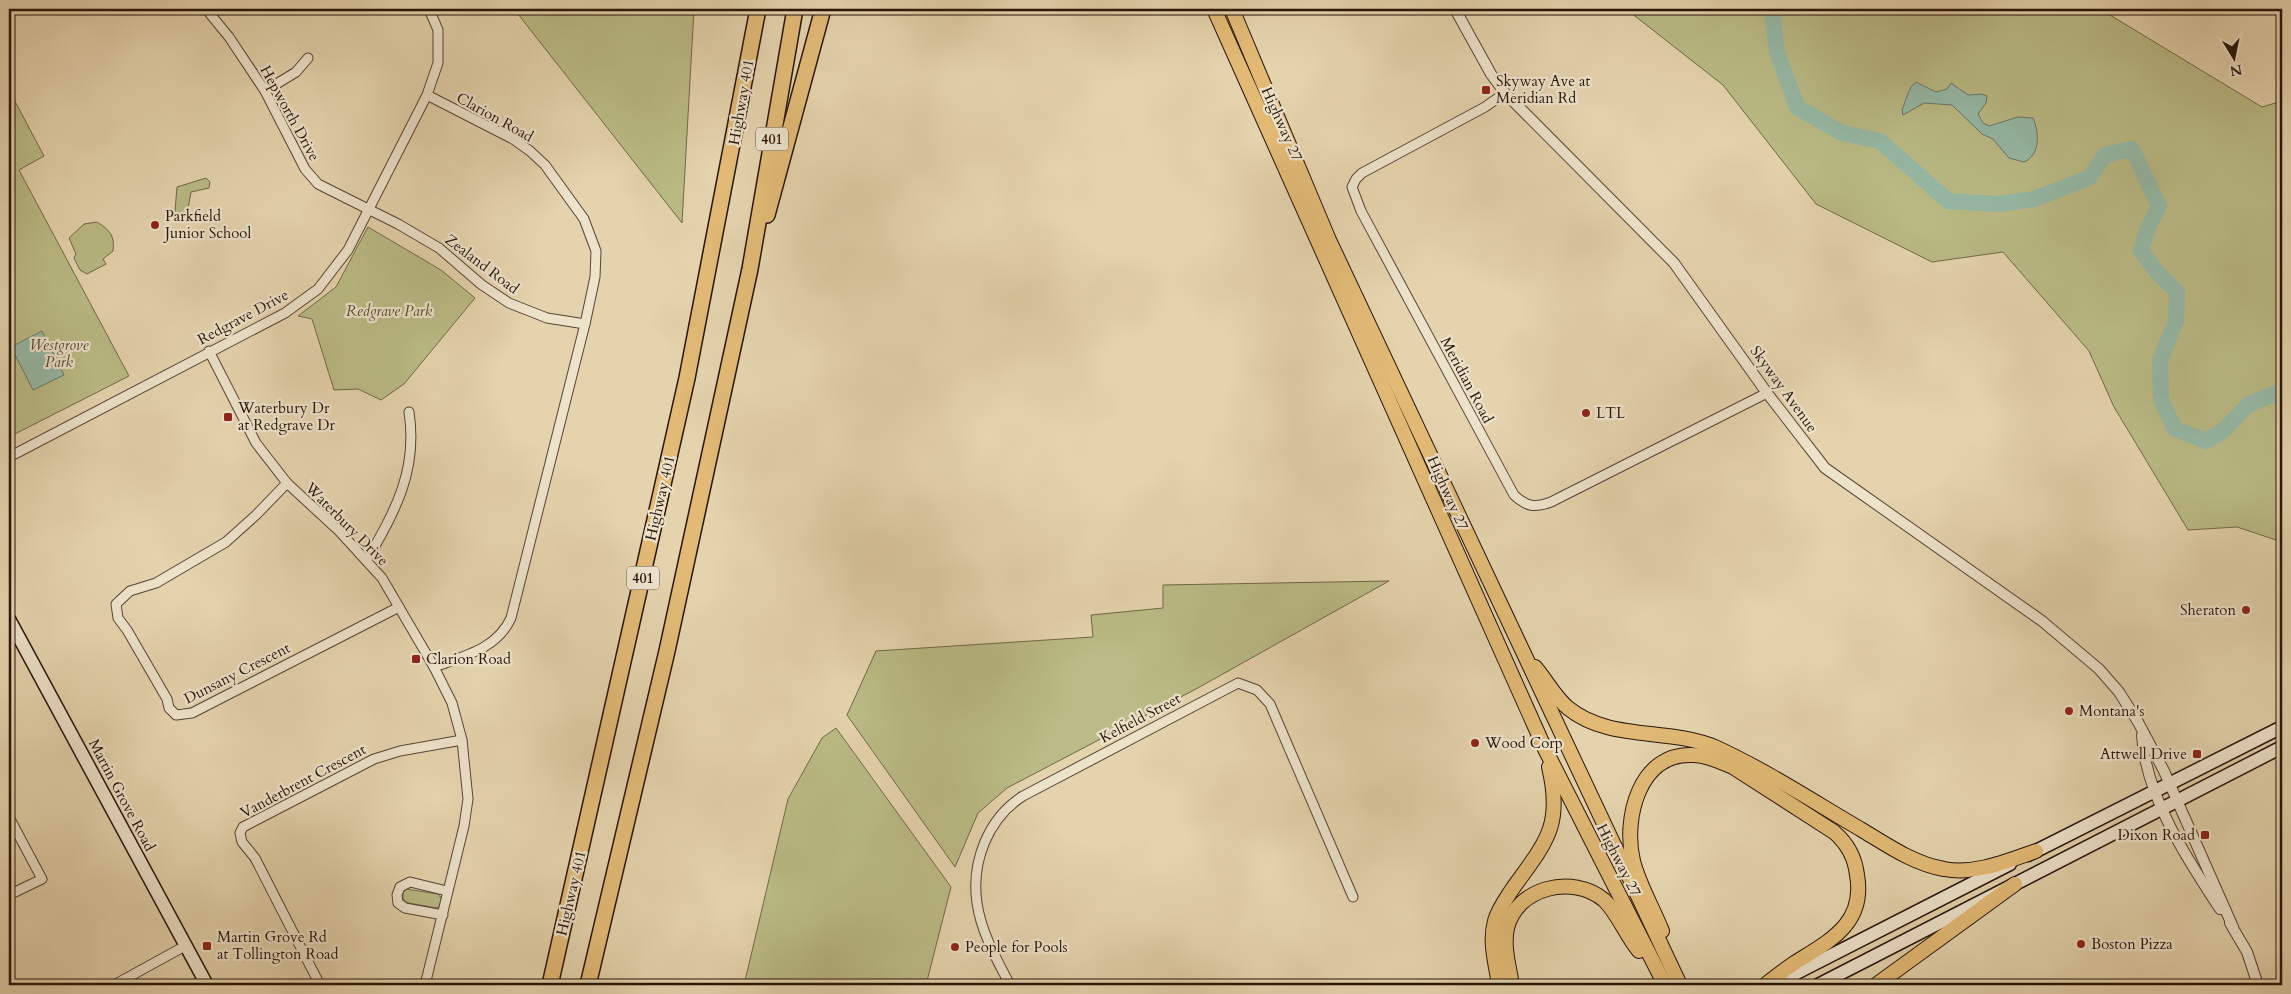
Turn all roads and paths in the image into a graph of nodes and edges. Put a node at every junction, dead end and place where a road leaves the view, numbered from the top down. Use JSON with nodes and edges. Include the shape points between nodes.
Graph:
{"nodes":[{"id":1,"x":206,"y":9,"type":"edge"},
{"id":2,"x":429,"y":9,"type":"edge"},
{"id":3,"x":758,"y":9,"type":"edge"},
{"id":4,"x":795,"y":9,"type":"edge"},
{"id":5,"x":823,"y":9,"type":"edge"},
{"id":6,"x":1214,"y":9,"type":"edge"},
{"id":7,"x":1232,"y":9,"type":"edge"},
{"id":8,"x":1455,"y":9,"type":"edge"},
{"id":9,"x":308,"y":58,"type":"dead end"},
{"id":10,"x":265,"y":91,"type":"junction"},
{"id":11,"x":1505,"y":94,"type":"junction"},
{"id":12,"x":427,"y":95,"type":"junction"},
{"id":13,"x":369,"y":210,"type":"junction"},
{"id":14,"x":750,"y":269,"type":"junction"},
{"id":15,"x":585,"y":324,"type":"junction"},
{"id":16,"x":209,"y":351,"type":"junction"},
{"id":17,"x":1767,"y":394,"type":"junction"},
{"id":18,"x":409,"y":412,"type":"dead end"},
{"id":19,"x":9,"y":457,"type":"edge"},
{"id":20,"x":286,"y":483,"type":"junction"},
{"id":21,"x":366,"y":560,"type":"junction"},
{"id":22,"x":399,"y":607,"type":"junction"},
{"id":23,"x":9,"y":619,"type":"edge"},
{"id":24,"x":1518,"y":645,"type":"junction"},
{"id":25,"x":434,"y":667,"type":"junction"},
{"id":26,"x":2282,"y":727,"type":"edge"},
{"id":27,"x":2142,"y":731,"type":"junction"},
{"id":28,"x":462,"y":740,"type":"junction"},
{"id":29,"x":2282,"y":747,"type":"edge"},
{"id":30,"x":1545,"y":749,"type":"junction"},
{"id":31,"x":2170,"y":783,"type":"junction"},
{"id":32,"x":2154,"y":792,"type":"junction"},
{"id":33,"x":2177,"y":801,"type":"junction"},
{"id":34,"x":2162,"y":809,"type":"junction"},
{"id":35,"x":9,"y":817,"type":"edge"},
{"id":36,"x":2036,"y":851,"type":"junction"},
{"id":37,"x":2014,"y":884,"type":"junction"},
{"id":38,"x":447,"y":891,"type":"junction"},
{"id":39,"x":9,"y":895,"type":"edge"},
{"id":40,"x":1353,"y":897,"type":"dead end"},
{"id":41,"x":443,"y":915,"type":"junction"},
{"id":42,"x":2233,"y":927,"type":"junction"},
{"id":43,"x":599,"y":939,"type":"junction"},
{"id":44,"x":185,"y":946,"type":"junction"},
{"id":45,"x":1654,"y":965,"type":"junction"},
{"id":46,"x":1670,"y":968,"type":"junction"},
{"id":47,"x":114,"y":985,"type":"edge"},
{"id":48,"x":207,"y":985,"type":"edge"},
{"id":49,"x":320,"y":985,"type":"edge"},
{"id":50,"x":425,"y":985,"type":"edge"},
{"id":51,"x":550,"y":985,"type":"edge"},
{"id":52,"x":588,"y":985,"type":"edge"},
{"id":53,"x":593,"y":985,"type":"edge"},
{"id":54,"x":1010,"y":985,"type":"edge"},
{"id":55,"x":1499,"y":985,"type":"edge"},
{"id":56,"x":1512,"y":985,"type":"edge"},
{"id":57,"x":1665,"y":985,"type":"edge"},
{"id":58,"x":1680,"y":985,"type":"edge"},
{"id":59,"x":1765,"y":985,"type":"edge"},
{"id":60,"x":1773,"y":985,"type":"edge"},
{"id":61,"x":1818,"y":985,"type":"edge"},
{"id":62,"x":1876,"y":985,"type":"edge"},
{"id":63,"x":2258,"y":985,"type":"edge"}],
"edges":[{"from":1,"to":10,"type":"street","name":"Hepworth Drive","via":[[229,36]]},
{"from":2,"to":12,"type":"street","name":"Redgrave Drive","via":[[438,30],[438,63]]},
{"from":3,"to":51,"type":"highway","name":"Highway 401","number":"401","via":[[687,378]]},
{"from":4,"to":14,"type":"highway","number":"401"},
{"from":5,"to":14,"type":"highway","via":[[792,132]]},
{"from":6,"to":30,"type":"main road","name":"Highway 27"},
{"from":7,"to":24,"type":"main road","name":"Highway 27","via":[[1329,240]]},
{"from":8,"to":11,"type":"street","name":"Skyway Avenue"},
{"from":9,"to":10,"type":"street","via":[[296,72]]},
{"from":10,"to":13,"type":"street","name":"Hepworth Drive","via":[[310,177]]},
{"from":11,"to":17,"type":"street","name":"Skyway Avenue","via":[[1674,262]]},
{"from":11,"to":17,"type":"street","name":"Meridian Road","via":[[1485,108],[1362,173],[1352,187],[1365,219],[1514,495],[1538,507],[1551,502]]},
{"from":12,"to":13,"type":"street","name":"Redgrave Drive"},
{"from":12,"to":15,"type":"street","name":"Clarion Road","via":[[530,151],[545,165],[584,219],[596,251],[595,278]]},
{"from":13,"to":15,"type":"street","name":"Zealand Road","via":[[439,248],[482,285],[509,303],[547,318]]},
{"from":13,"to":16,"type":"street","name":"Redgrave Drive","via":[[348,250],[318,289],[285,313]]},
{"from":14,"to":43,"type":"highway","number":"401"},
{"from":15,"to":25,"type":"street","name":"Clarion Road","via":[[505,632],[487,647]]},
{"from":16,"to":19,"type":"street","name":"Redgrave Drive"},
{"from":16,"to":20,"type":"street","name":"Waterbury Drive","via":[[256,443]]},
{"from":17,"to":27,"type":"street","name":"Skyway Avenue","via":[[1825,468],[2042,621],[2099,669],[2118,692]]},
{"from":18,"to":21,"type":"street","via":[[413,437],[400,500]]},
{"from":20,"to":21,"type":"street","name":"Waterbury Drive"},
{"from":20,"to":22,"type":"street","name":"Dunsany Crescent","via":[[226,542],[156,583],[130,591],[116,604],[120,623],[169,708],[176,715],[192,712]]},
{"from":21,"to":22,"type":"street","name":"Waterbury Drive","via":[[390,589]]},
{"from":22,"to":25,"type":"street","name":"Waterbury Drive"},
{"from":23,"to":44,"type":"main road","name":"Martin Grove Road"},
{"from":24,"to":36,"type":"main road","via":[[1555,696],[1580,717],[1608,728],[1667,735],[1714,747],[1925,864],[1958,871],[1978,869]]},
{"from":24,"to":46,"type":"main road","name":"Highway 27"},
{"from":25,"to":28,"type":"street","name":"Waterbury Drive","via":[[452,703]]},
{"from":26,"to":31,"type":"main road"},
{"from":27,"to":31,"type":"street","name":"Skyway Avenue"},
{"from":27,"to":32,"type":"street","name":"Skyway Avenue","via":[[2143,752]]},
{"from":28,"to":38,"type":"street","name":"Waterbury Drive","via":[[468,798]]},
{"from":28,"to":49,"type":"street","name":"Vanderbrent Crescent","via":[[400,750],[374,759],[243,827],[240,833],[242,842],[254,858]]},
{"from":29,"to":33,"type":"main road"},
{"from":30,"to":45,"type":"main road","name":"Highway 27"},
{"from":30,"to":55,"type":"main road","via":[[1554,816],[1543,848],[1495,919],[1491,937]]},
{"from":31,"to":32,"type":"main road"},
{"from":31,"to":33,"type":"street"},
{"from":32,"to":34,"type":"street"},
{"from":32,"to":36,"type":"main road"},
{"from":33,"to":34,"type":"main road"},
{"from":33,"to":42,"type":"street"},
{"from":34,"to":37,"type":"main road"},
{"from":34,"to":42,"type":"street","via":[[2208,891]]},
{"from":35,"to":39,"type":"street","via":[[42,879]]},
{"from":36,"to":60,"type":"main road"},
{"from":37,"to":61,"type":"main road"},
{"from":37,"to":62,"type":"main road"},
{"from":38,"to":41,"type":"street","name":"Waterbury Drive"},
{"from":38,"to":41,"type":"street","via":[[410,882],[400,887],[397,895],[398,903],[405,908]]},
{"from":40,"to":54,"type":"street","name":"Kelfield Street","via":[[1270,704],[1257,690],[1238,683],[1023,796],[997,817],[981,852],[977,902],[986,936]]},
{"from":41,"to":50,"type":"street","name":"Waterbury Drive"},
{"from":42,"to":63,"type":"street","via":[[2247,952]]},
{"from":43,"to":52,"type":"highway","number":"401"},
{"from":43,"to":53,"type":"highway"},
{"from":44,"to":47,"type":"street"},
{"from":44,"to":48,"type":"main road","name":"Martin Grove Road"},
{"from":45,"to":56,"type":"main road","via":[[1637,948],[1605,901],[1589,890],[1572,885],[1550,888],[1530,895],[1520,904],[1507,926],[1505,945]]},
{"from":45,"to":57,"type":"main road","name":"Highway 27"},
{"from":46,"to":58,"type":"main road","name":"Highway 27"},
{"from":46,"to":59,"type":"main road","via":[[1663,934],[1633,861],[1630,828],[1634,802],[1648,775],[1660,764],[1676,757],[1693,755],[1733,767],[1834,832],[1842,839],[1855,862],[1858,898],[1844,926],[1835,938]]}]}
